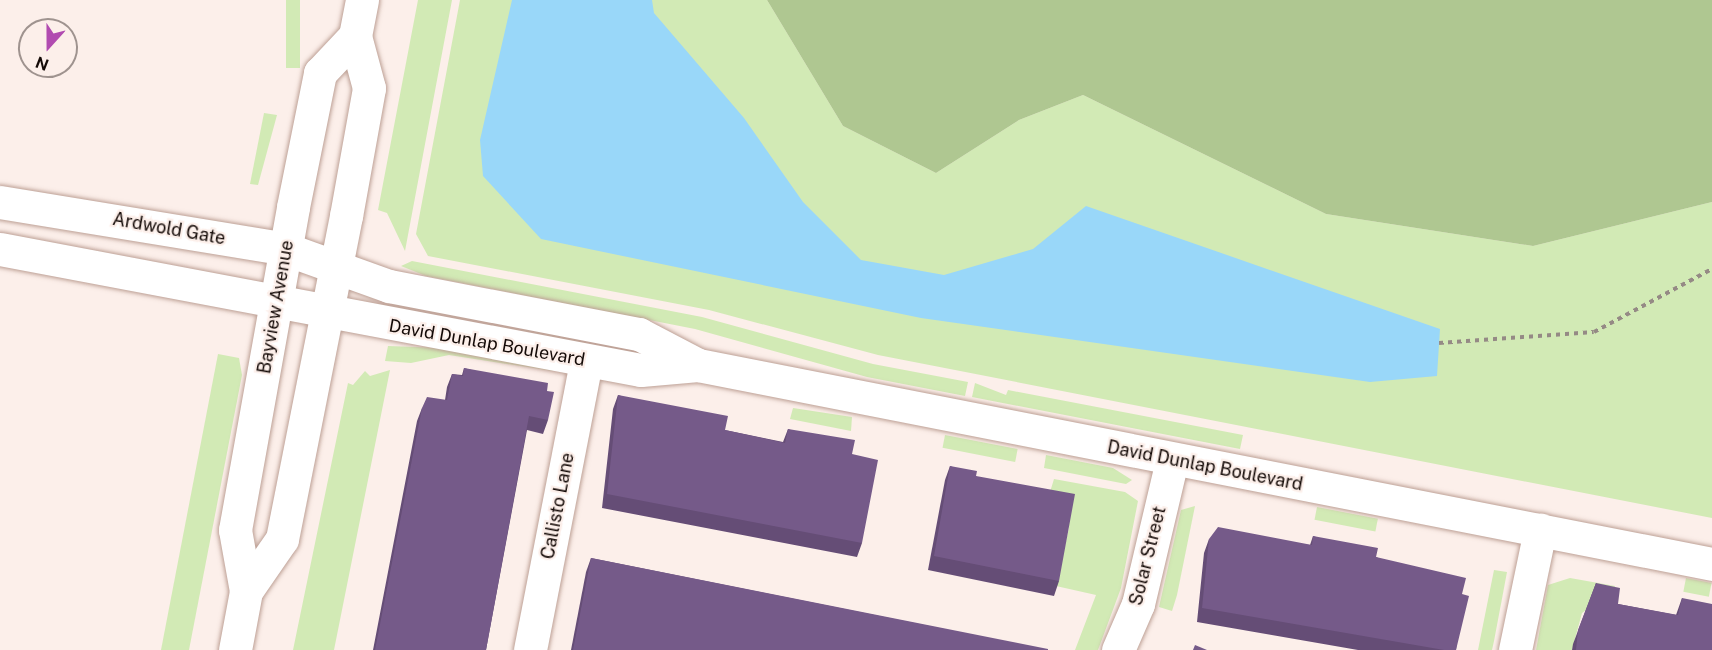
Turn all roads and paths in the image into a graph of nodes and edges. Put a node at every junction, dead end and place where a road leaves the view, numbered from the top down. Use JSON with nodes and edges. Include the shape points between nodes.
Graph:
{"nodes":[{"id":1,"x":362,"y":0,"type":"edge"},
{"id":2,"x":355,"y":36,"type":"junction"},
{"id":3,"x":0,"y":202,"type":"edge"},
{"id":4,"x":0,"y":249,"type":"edge"},
{"id":5,"x":286,"y":249,"type":"junction"},
{"id":6,"x":336,"y":263,"type":"junction"},
{"id":7,"x":1712,"y":269,"type":"edge"},
{"id":8,"x":276,"y":305,"type":"junction"},
{"id":9,"x":327,"y":315,"type":"junction"},
{"id":10,"x":1439,"y":342,"type":"dead end"},
{"id":11,"x":586,"y":361,"type":"junction"},
{"id":12,"x":698,"y":365,"type":"junction"},
{"id":13,"x":1172,"y":460,"type":"junction"},
{"id":14,"x":1540,"y":530,"type":"junction"},
{"id":15,"x":1712,"y":564,"type":"edge"},
{"id":16,"x":246,"y":591,"type":"junction"},
{"id":17,"x":235,"y":650,"type":"edge"},
{"id":18,"x":530,"y":650,"type":"edge"},
{"id":19,"x":1119,"y":650,"type":"edge"},
{"id":20,"x":1515,"y":650,"type":"edge"}],
"edges":[{"from":1,"to":2,"type":"street","name":"Bayview Avenue"},
{"from":2,"to":5,"type":"street","name":"Bayview Avenue","via":[[320,73]]},
{"from":2,"to":6,"type":"street","name":"Bayview Avenue","via":[[369,88]]},
{"from":3,"to":5,"type":"street","name":"Ardwold Gate"},
{"from":4,"to":8,"type":"street"},
{"from":5,"to":6,"type":"street","name":"Ardwold Gate"},
{"from":5,"to":8,"type":"street","name":"Bayview Avenue"},
{"from":6,"to":9,"type":"street","name":"Bayview Avenue"},
{"from":6,"to":12,"type":"street","name":"David Dunlap Boulevard","via":[[389,286],[639,334]]},
{"from":7,"to":10,"type":"path","via":[[1594,332]]},
{"from":8,"to":9,"type":"street","name":"David Dunlap Boulevard"},
{"from":8,"to":16,"type":"street","name":"Bayview Avenue","via":[[235,530]]},
{"from":9,"to":11,"type":"street","name":"David Dunlap Boulevard"},
{"from":9,"to":16,"type":"street","name":"Bayview Avenue","via":[[282,539]]},
{"from":11,"to":12,"type":"street","name":"David Dunlap Boulevard","via":[[641,370]]},
{"from":11,"to":18,"type":"street","name":"Callisto Lane"},
{"from":12,"to":13,"type":"street","name":"David Dunlap Boulevard"},
{"from":13,"to":14,"type":"street","name":"David Dunlap Boulevard"},
{"from":13,"to":19,"type":"street","name":"Solar Street","via":[[1138,604]]},
{"from":14,"to":15,"type":"street","name":"David Dunlap Boulevard"},
{"from":14,"to":20,"type":"street"},
{"from":16,"to":17,"type":"street","name":"Bayview Avenue"}]}
